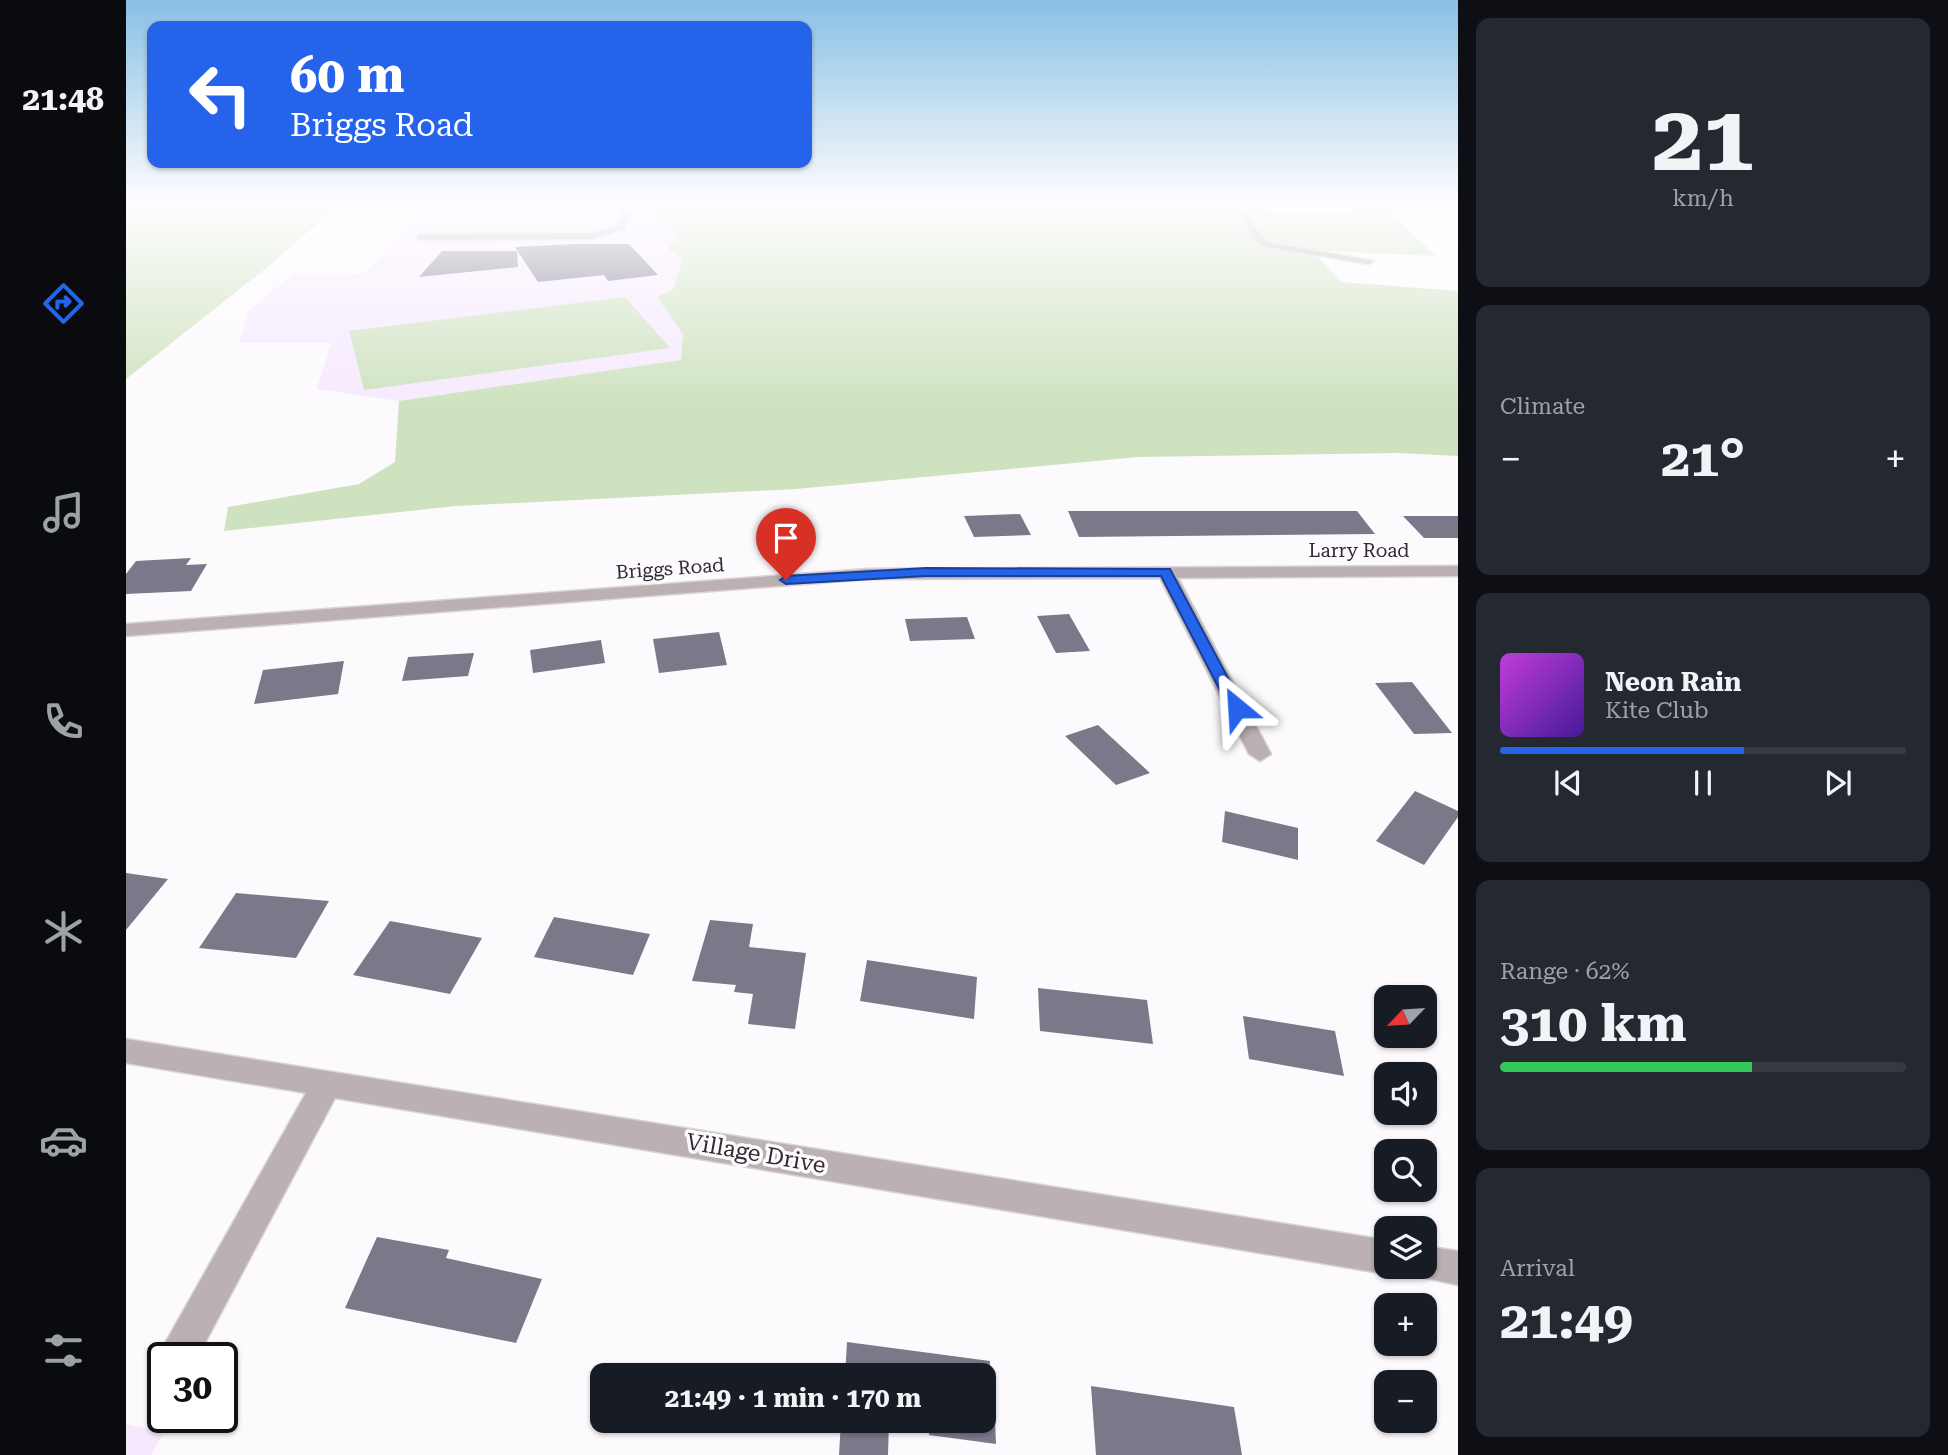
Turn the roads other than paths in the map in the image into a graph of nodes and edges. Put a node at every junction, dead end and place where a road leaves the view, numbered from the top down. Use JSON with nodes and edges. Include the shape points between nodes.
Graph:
{"nodes":[{"id":1,"x":1259,"y":571,"type":"joint"},
{"id":2,"x":1458,"y":571,"type":"edge"},
{"id":3,"x":1166,"y":572,"type":"junction"},
{"id":4,"x":126,"y":630,"type":"edge"},
{"id":5,"x":1260,"y":754,"type":"dead end"},
{"id":6,"x":126,"y":1051,"type":"edge"},
{"id":7,"x":328,"y":1083,"type":"junction"},
{"id":8,"x":1374,"y":1255,"type":"edge"},
{"id":9,"x":1437,"y":1265,"type":"edge"},
{"id":10,"x":1458,"y":1268,"type":"edge"},
{"id":11,"x":186,"y":1342,"type":"edge"}],
"edges":[{"from":1,"to":2,"type":"street","name":"Larry Road"},
{"from":1,"to":3,"type":"street","name":"Briggs Road"},
{"from":3,"to":4,"type":"street","name":"Briggs Road","via":[[868,574]]},
{"from":3,"to":5,"type":"street"},
{"from":6,"to":7,"type":"street","name":"Village Drive"},
{"from":7,"to":8,"type":"street","name":"Village Drive"},
{"from":7,"to":11,"type":"street"},
{"from":9,"to":10,"type":"street"}]}
